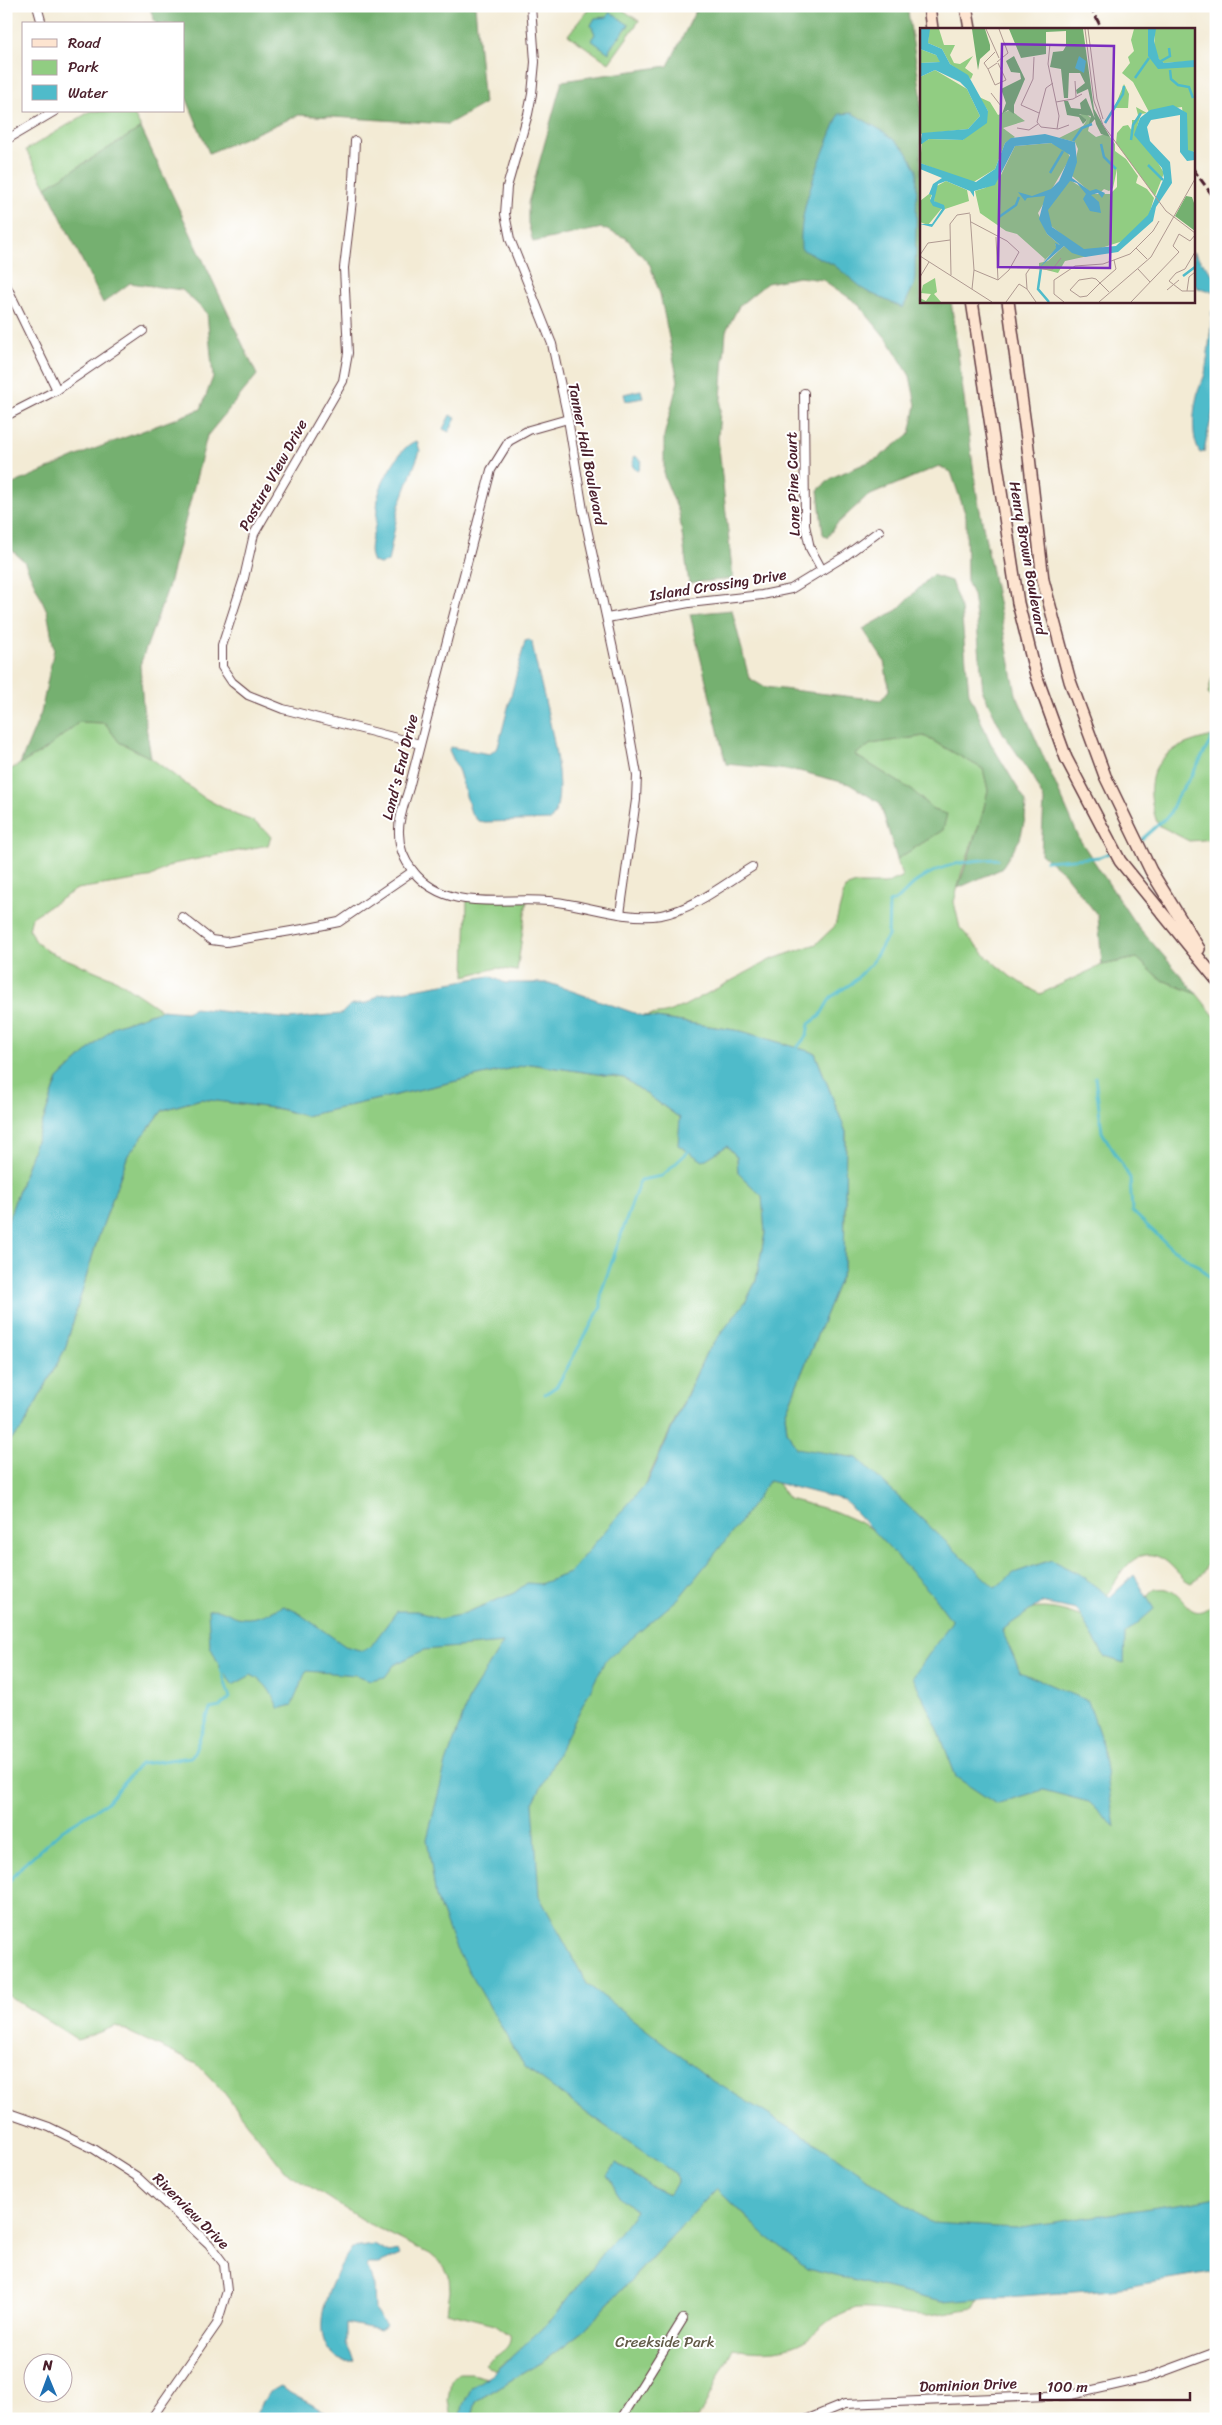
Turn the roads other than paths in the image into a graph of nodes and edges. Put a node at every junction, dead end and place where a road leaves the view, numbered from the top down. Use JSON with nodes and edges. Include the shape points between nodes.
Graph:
{"nodes":[{"id":1,"x":36,"y":6,"type":"edge"},
{"id":2,"x":531,"y":6,"type":"edge"},
{"id":3,"x":929,"y":6,"type":"edge"},
{"id":4,"x":966,"y":6,"type":"edge"},
{"id":5,"x":41,"y":22,"type":"edge"},
{"id":6,"x":932,"y":28,"type":"edge"},
{"id":7,"x":970,"y":28,"type":"edge"},
{"id":8,"x":53,"y":112,"type":"edge"},
{"id":9,"x":6,"y":140,"type":"edge"},
{"id":10,"x":355,"y":141,"type":"dead end"},
{"id":11,"x":6,"y":285,"type":"edge"},
{"id":12,"x":972,"y":302,"type":"edge"},
{"id":13,"x":1008,"y":302,"type":"edge"},
{"id":14,"x":143,"y":331,"type":"dead end"},
{"id":15,"x":57,"y":390,"type":"junction"},
{"id":16,"x":804,"y":393,"type":"dead end"},
{"id":17,"x":6,"y":416,"type":"edge"},
{"id":18,"x":568,"y":419,"type":"junction"},
{"id":19,"x":879,"y":531,"type":"dead end"},
{"id":20,"x":822,"y":570,"type":"junction"},
{"id":21,"x":606,"y":618,"type":"junction"},
{"id":22,"x":420,"y":744,"type":"junction"},
{"id":23,"x":752,"y":867,"type":"dead end"},
{"id":24,"x":413,"y":871,"type":"junction"},
{"id":25,"x":620,"y":914,"type":"junction"},
{"id":26,"x":182,"y":917,"type":"dead end"},
{"id":27,"x":1216,"y":978,"type":"edge"},
{"id":28,"x":6,"y":2112,"type":"edge"},
{"id":29,"x":683,"y":2319,"type":"dead end"},
{"id":30,"x":1216,"y":2352,"type":"edge"},
{"id":31,"x":151,"y":2419,"type":"edge"},
{"id":32,"x":621,"y":2419,"type":"edge"},
{"id":33,"x":808,"y":2419,"type":"edge"}],
"edges":[{"from":1,"to":5,"type":"street"},
{"from":2,"to":18,"type":"street","name":"Tanner Hall Boulevard","via":[[535,62],[532,94],[507,187],[505,214],[510,239],[552,344]]},
{"from":3,"to":6,"type":"main road"},
{"from":4,"to":7,"type":"main road"},
{"from":8,"to":9,"type":"street"},
{"from":10,"to":22,"type":"street","name":"Pasture View Drive","via":[[344,268],[348,353],[343,381],[254,534],[222,646],[222,667],[232,682],[248,695],[283,709]]},
{"from":11,"to":15,"type":"street"},
{"from":12,"to":27,"type":"main road","name":"Henry Brown Boulevard","via":[[1018,603],[1036,675],[1066,758],[1120,861]]},
{"from":13,"to":27,"type":"main road","name":"Henry Brown Boulevard","via":[[1043,580],[1070,681],[1105,776],[1151,871]]},
{"from":14,"to":15,"type":"street"},
{"from":15,"to":17,"type":"street"},
{"from":16,"to":20,"type":"street","name":"Lone Pine Court","via":[[805,525],[810,548]]},
{"from":18,"to":21,"type":"street","name":"Tanner Hall Boulevard"},
{"from":18,"to":22,"type":"street","name":"Land's End Drive","via":[[529,430],[509,441],[492,470]]},
{"from":19,"to":20,"type":"street","name":"Island Crossing Drive"},
{"from":20,"to":21,"type":"street","name":"Island Crossing Drive","via":[[791,589]]},
{"from":21,"to":25,"type":"street","name":"Tanner Hall Boulevard","via":[[637,775]]},
{"from":22,"to":24,"type":"street","name":"Land's End Drive","via":[[398,831],[401,849]]},
{"from":23,"to":25,"type":"street","name":"Land's End Drive","via":[[681,910],[660,915]]},
{"from":24,"to":25,"type":"street","name":"Land's End Drive","via":[[421,882],[441,895],[458,899],[549,901]]},
{"from":24,"to":26,"type":"street","via":[[339,922],[309,928],[226,942],[212,940]]},
{"from":28,"to":31,"type":"street","name":"Riverview Drive","via":[[50,2127],[94,2149],[136,2176],[209,2244],[224,2264],[227,2291],[217,2324]]},
{"from":29,"to":32,"type":"street"},
{"from":30,"to":33,"type":"street","name":"Dominion Drive","via":[[1146,2378],[1071,2395],[845,2404]]}]}
